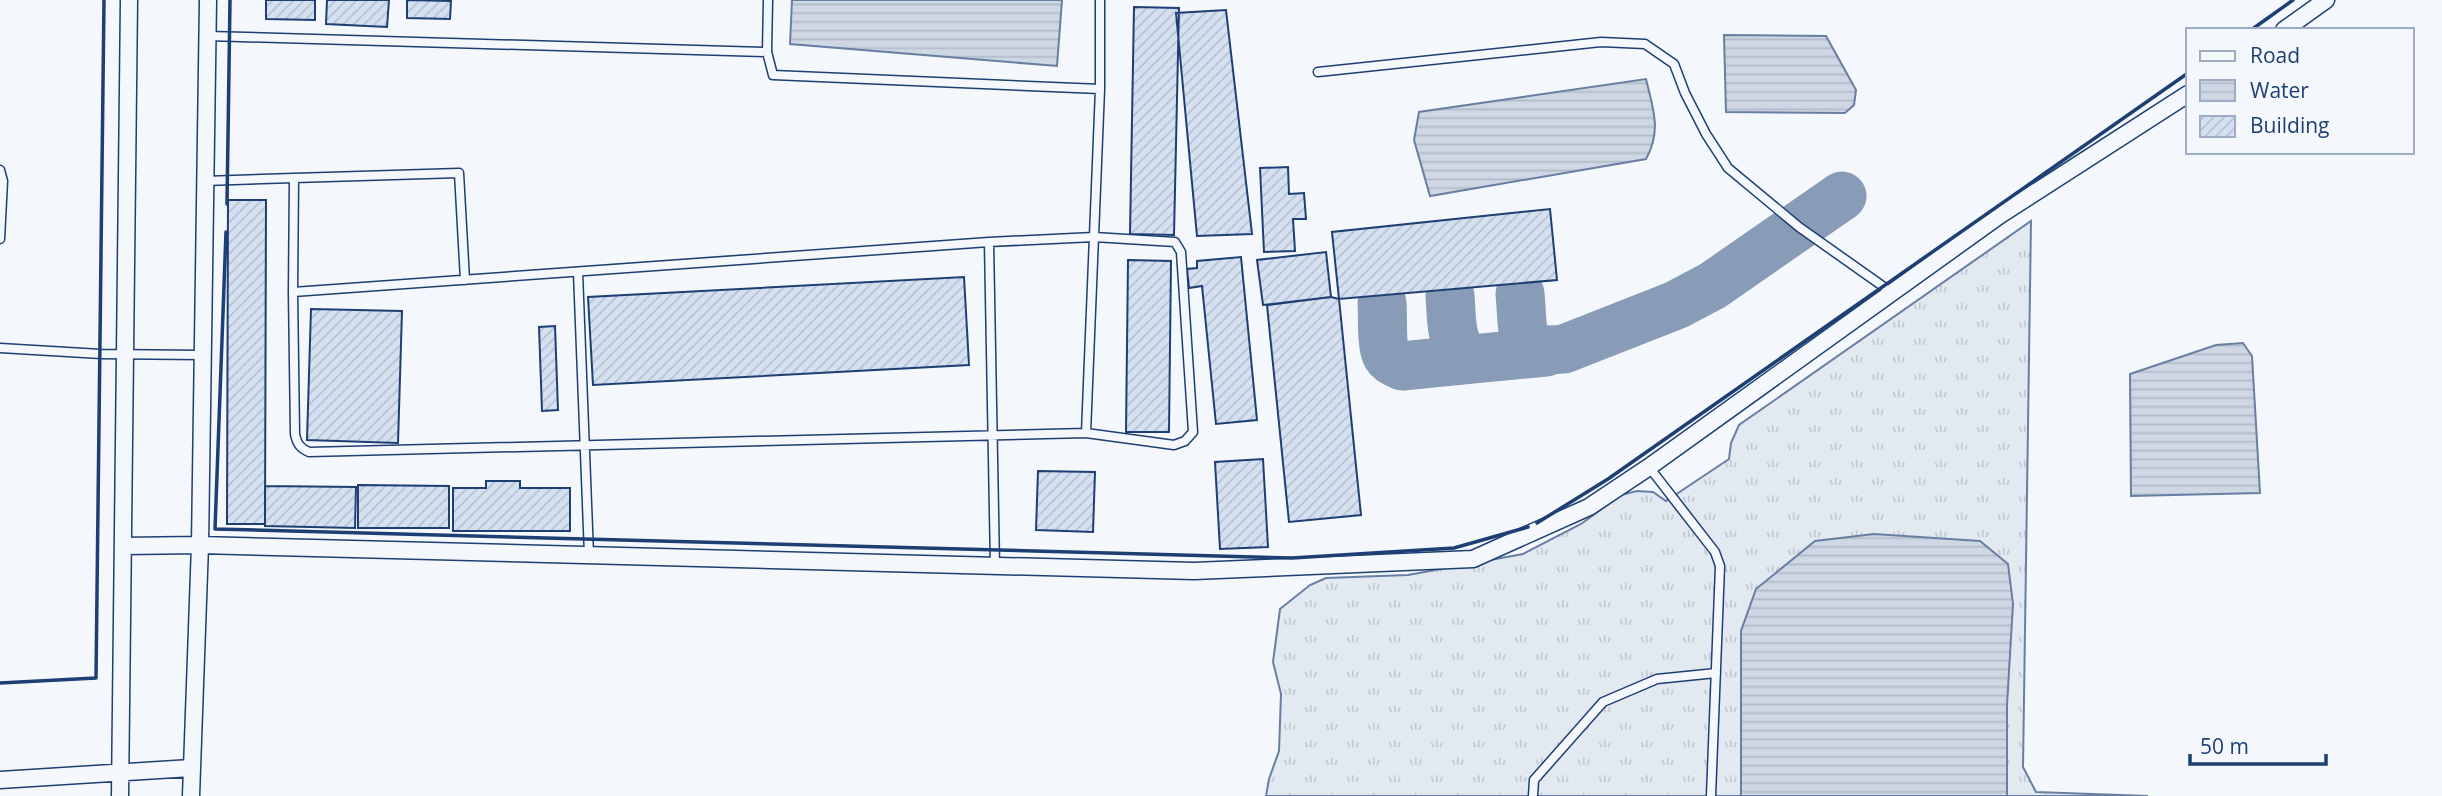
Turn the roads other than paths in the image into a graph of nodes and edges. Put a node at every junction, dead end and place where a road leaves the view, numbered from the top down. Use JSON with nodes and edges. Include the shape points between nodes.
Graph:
{"nodes":[{"id":1,"x":129,"y":0,"type":"edge"},
{"id":2,"x":208,"y":0,"type":"edge"},
{"id":3,"x":768,"y":0,"type":"edge"},
{"id":4,"x":1100,"y":0,"type":"edge"},
{"id":5,"x":2326,"y":0,"type":"edge"},
{"id":6,"x":2287,"y":28,"type":"edge"},
{"id":7,"x":208,"y":36,"type":"junction"},
{"id":8,"x":766,"y":52,"type":"junction"},
{"id":9,"x":1318,"y":72,"type":"dead end"},
{"id":10,"x":1101,"y":89,"type":"junction"},
{"id":11,"x":2186,"y":95,"type":"edge"},
{"id":12,"x":0,"y":170,"type":"edge"},
{"id":13,"x":294,"y":178,"type":"junction"},
{"id":14,"x":205,"y":181,"type":"junction"},
{"id":15,"x":1094,"y":237,"type":"junction"},
{"id":16,"x":0,"y":239,"type":"edge"},
{"id":17,"x":989,"y":242,"type":"junction"},
{"id":18,"x":578,"y":272,"type":"junction"},
{"id":19,"x":465,"y":280,"type":"junction"},
{"id":20,"x":293,"y":292,"type":"junction"},
{"id":21,"x":1891,"y":292,"type":"junction"},
{"id":22,"x":0,"y":348,"type":"edge"},
{"id":23,"x":125,"y":355,"type":"junction"},
{"id":24,"x":201,"y":355,"type":"junction"},
{"id":25,"x":1086,"y":433,"type":"junction"},
{"id":26,"x":993,"y":434,"type":"junction"},
{"id":27,"x":586,"y":444,"type":"junction"},
{"id":28,"x":1649,"y":467,"type":"junction"},
{"id":29,"x":200,"y":545,"type":"junction"},
{"id":30,"x":123,"y":546,"type":"junction"},
{"id":31,"x":589,"y":555,"type":"junction"},
{"id":32,"x":995,"y":566,"type":"junction"},
{"id":33,"x":1716,"y":673,"type":"junction"},
{"id":34,"x":191,"y":768,"type":"junction"},
{"id":35,"x":121,"y":773,"type":"junction"},
{"id":36,"x":0,"y":780,"type":"edge"},
{"id":37,"x":120,"y":796,"type":"edge"},
{"id":38,"x":191,"y":796,"type":"edge"},
{"id":39,"x":1533,"y":796,"type":"edge"},
{"id":40,"x":1712,"y":796,"type":"edge"}],
"edges":[{"from":1,"to":23,"type":"street"},
{"from":2,"to":7,"type":"street"},
{"from":3,"to":8,"type":"lane"},
{"from":4,"to":10,"type":"lane"},
{"from":5,"to":6,"type":"street"},
{"from":7,"to":8,"type":"lane"},
{"from":7,"to":14,"type":"street"},
{"from":8,"to":10,"type":"lane","via":[[773,75]]},
{"from":9,"to":21,"type":"lane","via":[[1601,42],[1645,44],[1674,64],[1706,134],[1728,168],[1799,227]]},
{"from":10,"to":15,"type":"lane"},
{"from":11,"to":21,"type":"street","via":[[2000,215]]},
{"from":12,"to":16,"type":"lane"},
{"from":13,"to":14,"type":"lane"},
{"from":13,"to":19,"type":"lane","via":[[459,173]]},
{"from":13,"to":20,"type":"lane"},
{"from":14,"to":24,"type":"street"},
{"from":15,"to":17,"type":"lane"},
{"from":15,"to":25,"type":"lane"},
{"from":15,"to":25,"type":"lane","via":[[1175,242],[1179,246],[1193,432],[1174,445]]},
{"from":17,"to":18,"type":"lane"},
{"from":17,"to":26,"type":"lane"},
{"from":18,"to":19,"type":"lane"},
{"from":18,"to":27,"type":"lane"},
{"from":19,"to":20,"type":"lane"},
{"from":20,"to":27,"type":"lane","via":[[295,434],[297,443],[309,453]]},
{"from":21,"to":28,"type":"street"},
{"from":22,"to":23,"type":"lane"},
{"from":23,"to":24,"type":"lane"},
{"from":23,"to":30,"type":"street"},
{"from":24,"to":29,"type":"street"},
{"from":25,"to":26,"type":"lane"},
{"from":26,"to":27,"type":"lane"},
{"from":26,"to":32,"type":"lane"},
{"from":27,"to":31,"type":"lane"},
{"from":28,"to":32,"type":"street","via":[[1589,507],[1473,559],[1194,571]]},
{"from":28,"to":33,"type":"lane","via":[[1719,559]]},
{"from":29,"to":30,"type":"street"},
{"from":29,"to":31,"type":"street"},
{"from":29,"to":34,"type":"street"},
{"from":30,"to":35,"type":"street"},
{"from":31,"to":32,"type":"street"},
{"from":33,"to":39,"type":"lane","via":[[1657,679],[1603,702],[1534,780]]},
{"from":33,"to":40,"type":"lane"},
{"from":34,"to":35,"type":"street"},
{"from":34,"to":38,"type":"street"},
{"from":35,"to":36,"type":"street"},
{"from":35,"to":37,"type":"street"}]}
